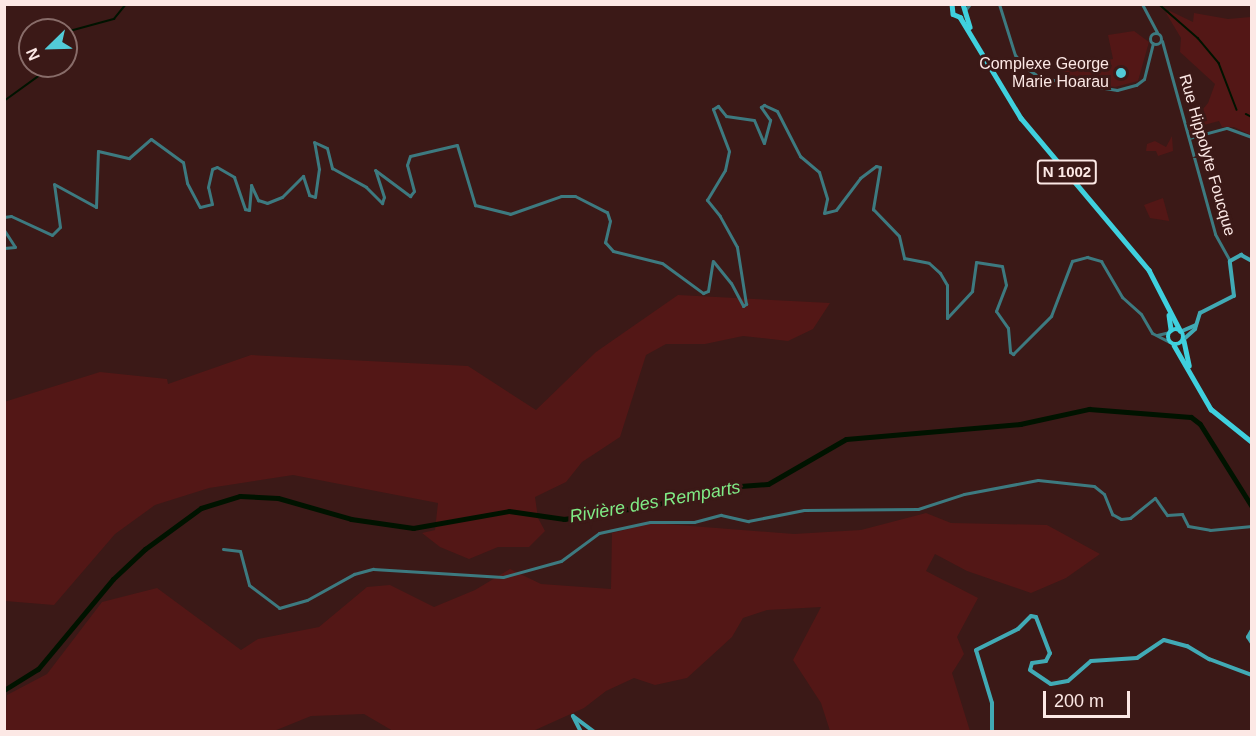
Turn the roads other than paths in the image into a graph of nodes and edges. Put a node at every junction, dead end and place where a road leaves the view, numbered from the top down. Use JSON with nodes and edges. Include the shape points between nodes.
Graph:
{"nodes":[{"id":1,"x":970,"y":4,"type":"edge"},
{"id":2,"x":997,"y":4,"type":"edge"},
{"id":3,"x":1142,"y":4,"type":"edge"},
{"id":4,"x":953,"y":5,"type":"edge"},
{"id":5,"x":963,"y":9,"type":"edge"},
{"id":6,"x":1155,"y":34,"type":"junction"},
{"id":7,"x":1157,"y":43,"type":"junction"},
{"id":8,"x":1251,"y":137,"type":"edge"},
{"id":9,"x":1189,"y":138,"type":"junction"},
{"id":10,"x":4,"y":218,"type":"edge"},
{"id":11,"x":4,"y":230,"type":"edge"},
{"id":12,"x":4,"y":248,"type":"edge"},
{"id":13,"x":1230,"y":261,"type":"junction"},
{"id":14,"x":1251,"y":261,"type":"edge"},
{"id":15,"x":1166,"y":303,"type":"junction"},
{"id":16,"x":1196,"y":324,"type":"junction"},
{"id":17,"x":1181,"y":330,"type":"junction"},
{"id":18,"x":1171,"y":331,"type":"junction"},
{"id":19,"x":1155,"y":336,"type":"junction"},
{"id":20,"x":1184,"y":340,"type":"junction"},
{"id":21,"x":1172,"y":344,"type":"junction"},
{"id":22,"x":1190,"y":370,"type":"junction"},
{"id":23,"x":1251,"y":442,"type":"edge"},
{"id":24,"x":1251,"y":526,"type":"edge"},
{"id":25,"x":223,"y":549,"type":"dead end"},
{"id":26,"x":1251,"y":630,"type":"edge"},
{"id":27,"x":1251,"y":643,"type":"edge"},
{"id":28,"x":1251,"y":675,"type":"edge"},
{"id":29,"x":581,"y":732,"type":"edge"},
{"id":30,"x":594,"y":732,"type":"edge"},
{"id":31,"x":992,"y":732,"type":"edge"}],
"edges":[{"from":1,"to":5,"type":"street"},
{"from":2,"to":7,"type":"street","via":[[1005,15],[1014,52],[1026,68],[1041,78],[1117,90],[1136,85],[1144,79],[1149,48]]},
{"from":3,"to":6,"type":"street"},
{"from":4,"to":5,"type":"main road","via":[[953,14]]},
{"from":5,"to":15,"type":"main road","number":"N 1002","via":[[973,35],[1022,118],[1139,256]]},
{"from":6,"to":7,"type":"street"},
{"from":6,"to":7,"type":"street"},
{"from":7,"to":9,"type":"street","name":"Rue Hippolyte Foucque","via":[[1165,54]]},
{"from":8,"to":9,"type":"street","via":[[1227,128]]},
{"from":9,"to":13,"type":"street","name":"Rue Hippolyte Foucque","via":[[1215,234]]},
{"from":10,"to":19,"type":"street","via":[[15,217],[52,235],[60,227],[54,184],[96,207],[98,151],[129,158],[151,139],[183,162],[187,183],[200,207],[212,204],[208,187],[212,169],[217,166],[234,177],[247,211],[251,185],[258,200],[267,203],[282,197],[303,176],[309,195],[315,196],[319,169],[314,142],[327,148],[337,172],[366,187],[382,203],[375,170],[412,195],[407,165],[410,156],[457,145],[475,205],[510,214],[561,196],[575,196],[607,212],[610,221],[605,242],[613,251],[662,263],[704,293],[708,291],[713,261],[743,306],[746,304],[737,247],[707,200],[725,170],[729,151],[713,109],[718,106],[726,116],[754,120],[764,143],[770,116],[761,107],[764,105],[777,111],[800,156],[819,172],[827,199],[824,213],[836,210],[860,178],[880,167],[873,209],[899,236],[904,258],[929,263],[943,278],[947,318],[972,291],[976,262],[985,260],[1005,268],[1006,285],[996,311],[1008,328],[1012,355],[1052,316],[1072,261],[1079,256],[1101,261],[1122,297]]},
{"from":11,"to":12,"type":"street","via":[[15,247]]},
{"from":13,"to":14,"type":"main road","via":[[1241,255]]},
{"from":13,"to":16,"type":"main road","via":[[1234,295],[1224,304],[1200,313]]},
{"from":15,"to":17,"type":"main road","number":"N 1002"},
{"from":15,"to":18,"type":"main road","number":"N 1002"},
{"from":16,"to":17,"type":"main road"},
{"from":16,"to":20,"type":"main road"},
{"from":17,"to":18,"type":"main road"},
{"from":17,"to":20,"type":"main road"},
{"from":18,"to":19,"type":"street"},
{"from":18,"to":21,"type":"main road"},
{"from":19,"to":21,"type":"street"},
{"from":20,"to":21,"type":"main road"},
{"from":20,"to":22,"type":"main road"},
{"from":21,"to":22,"type":"main road"},
{"from":22,"to":23,"type":"main road","via":[[1211,409]]},
{"from":24,"to":25,"type":"street","via":[[1207,530],[1188,526],[1182,514],[1167,515],[1155,498],[1130,518],[1121,519],[1112,514],[1104,494],[1094,486],[1038,480],[964,494],[918,509],[804,510],[748,520],[721,515],[694,522],[650,522],[599,533],[561,561],[503,577],[374,569],[354,574],[307,600],[279,608],[249,585],[240,551]]},
{"from":26,"to":27,"type":"main road"},
{"from":28,"to":31,"type":"main road","via":[[1187,646],[1164,640],[1137,658],[1091,661],[1068,681],[1051,684],[1030,670],[1032,663],[1046,661],[1050,653],[1034,616],[1008,634],[978,647],[976,656],[992,703]]},
{"from":29,"to":30,"type":"main road","via":[[573,716]]}]}
